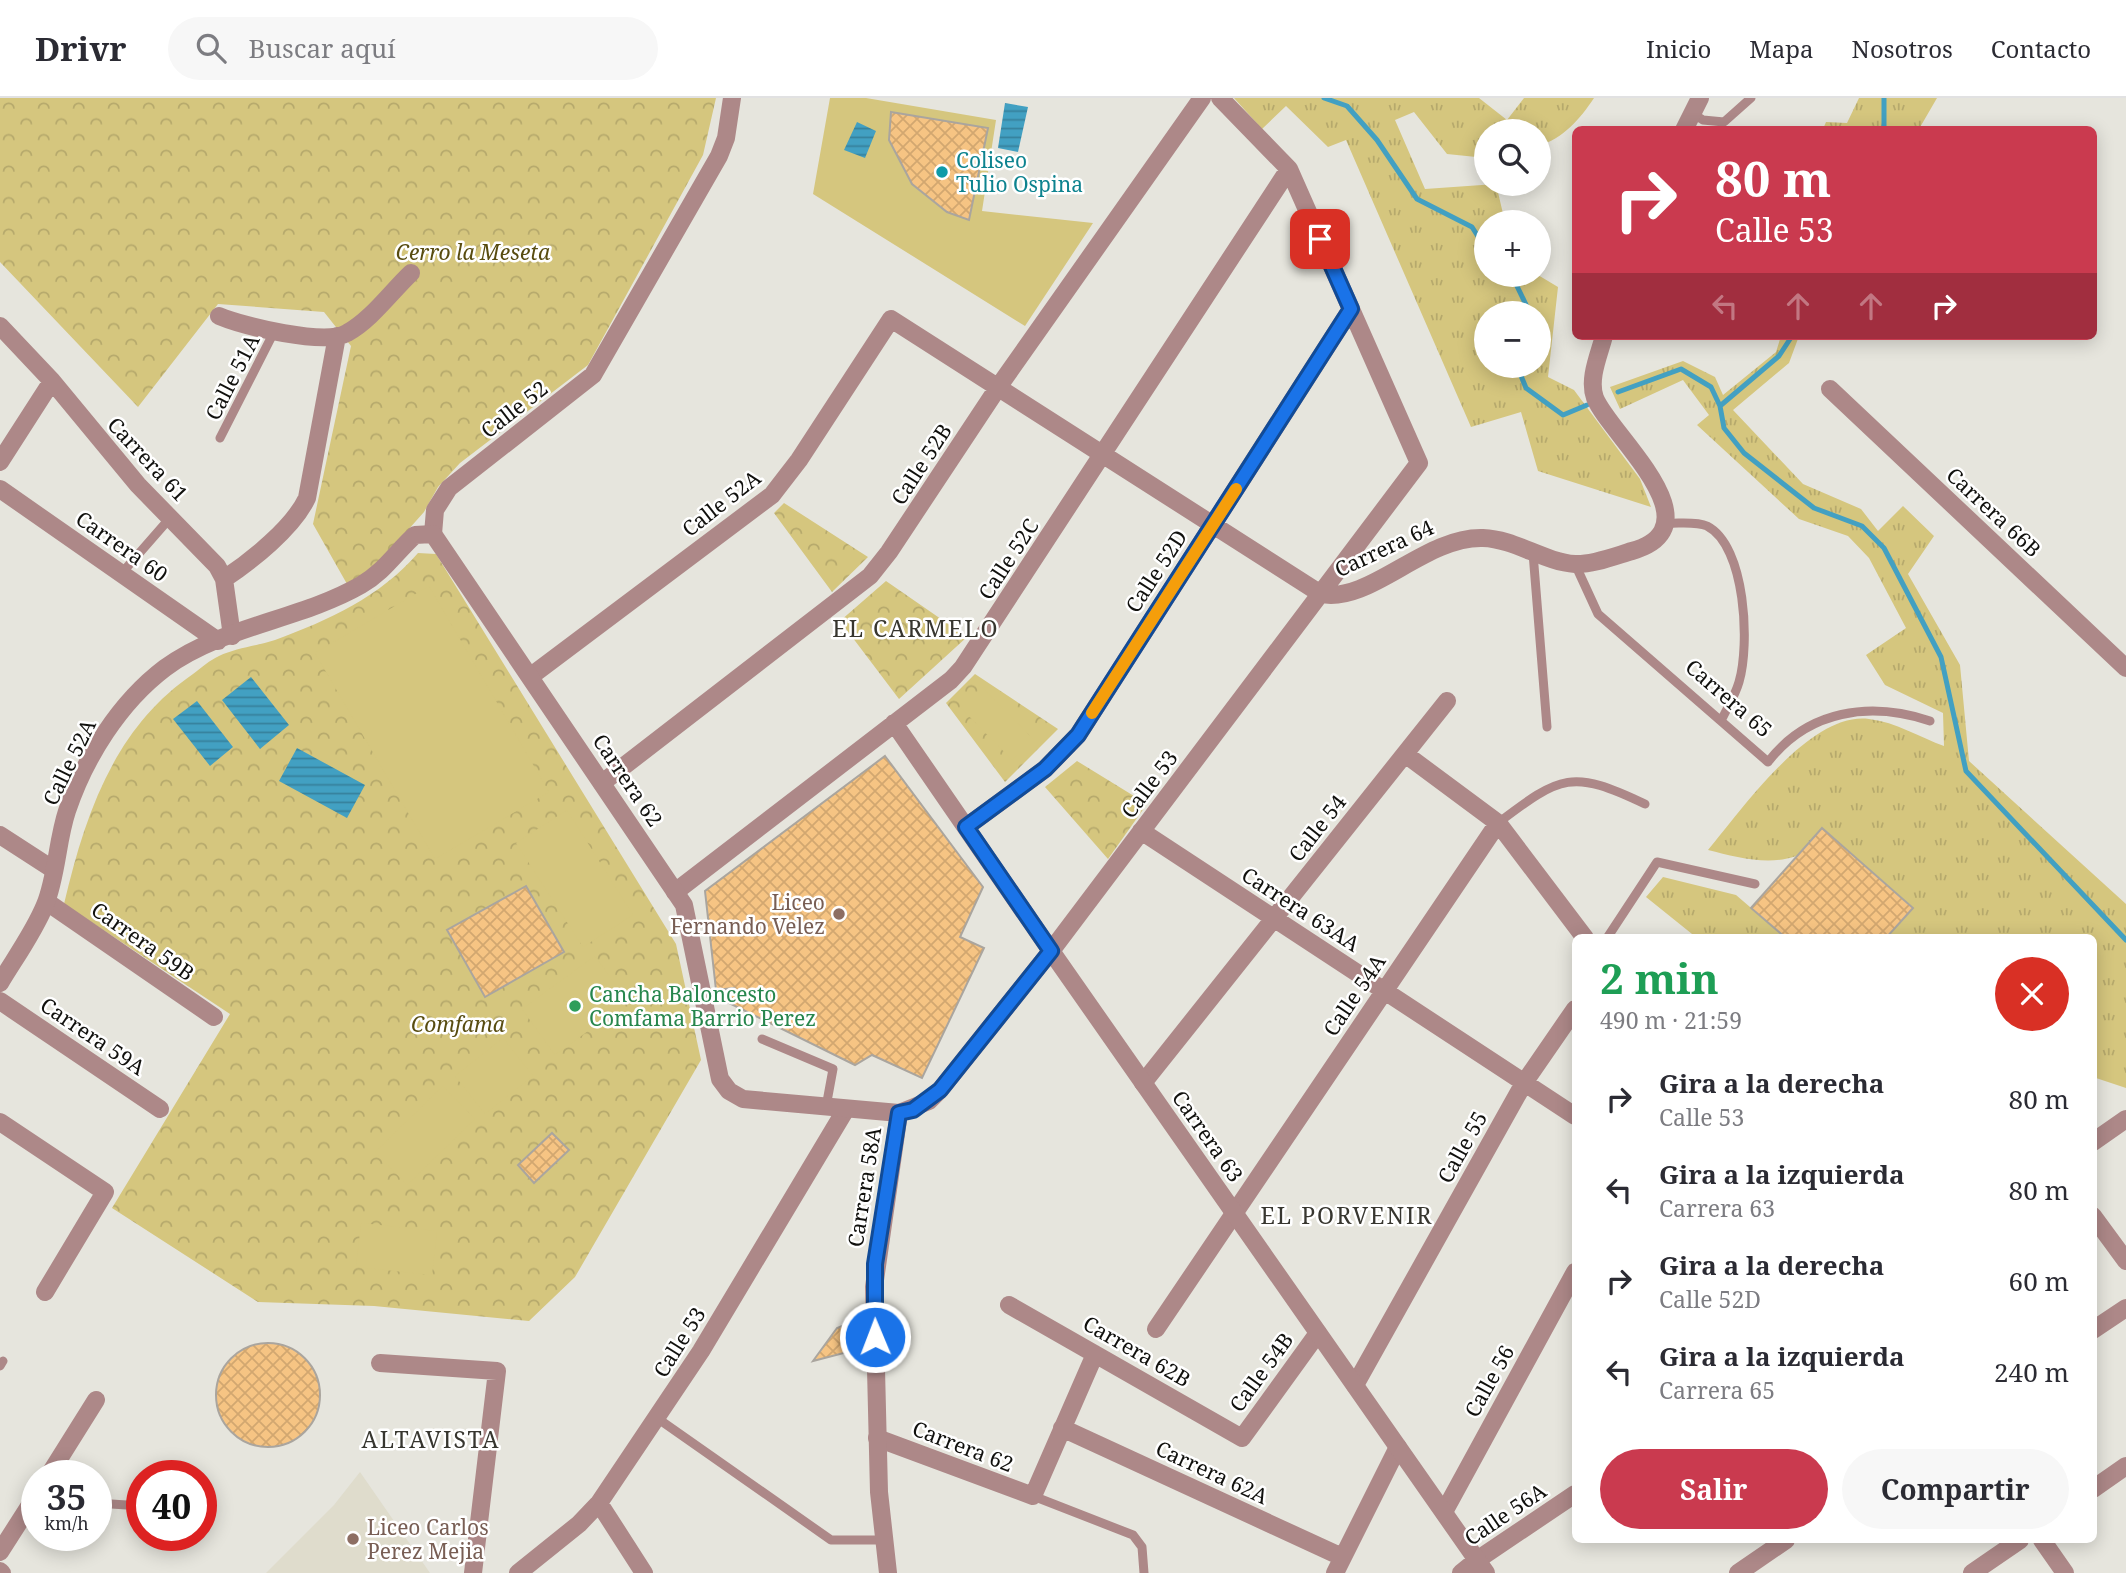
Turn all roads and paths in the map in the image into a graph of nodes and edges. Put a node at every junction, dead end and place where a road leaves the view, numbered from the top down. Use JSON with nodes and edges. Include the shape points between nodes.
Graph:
{"nodes":[{"id":1,"x":732,"y":98,"type":"edge"},
{"id":2,"x":740,"y":98,"type":"edge"},
{"id":3,"x":1220,"y":98,"type":"edge"},
{"id":4,"x":1751,"y":98,"type":"edge"},
{"id":5,"x":1195,"y":102,"type":"edge"},
{"id":6,"x":1692,"y":114,"type":"edge"},
{"id":7,"x":1726,"y":126,"type":"edge"},
{"id":8,"x":726,"y":138,"type":"junction"},
{"id":9,"x":1289,"y":169,"type":"junction"},
{"id":10,"x":411,"y":273,"type":"dead end"},
{"id":11,"x":1351,"y":309,"type":"junction"},
{"id":12,"x":219,"y":316,"type":"dead end"},
{"id":13,"x":891,"y":319,"type":"joint"},
{"id":14,"x":0,"y":326,"type":"edge"},
{"id":15,"x":274,"y":332,"type":"junction"},
{"id":16,"x":337,"y":336,"type":"junction"},
{"id":17,"x":1603,"y":340,"type":"edge"},
{"id":18,"x":51,"y":381,"type":"junction"},
{"id":19,"x":999,"y":386,"type":"junction"},
{"id":20,"x":1830,"y":389,"type":"dead end"},
{"id":21,"x":220,"y":438,"type":"dead end"},
{"id":22,"x":1104,"y":454,"type":"junction"},
{"id":23,"x":0,"y":462,"type":"edge"},
{"id":24,"x":0,"y":489,"type":"edge"},
{"id":25,"x":170,"y":518,"type":"junction"},
{"id":26,"x":1665,"y":523,"type":"junction"},
{"id":27,"x":1213,"y":524,"type":"junction"},
{"id":28,"x":433,"y":534,"type":"junction"},
{"id":29,"x":1533,"y":551,"type":"junction"},
{"id":30,"x":1575,"y":564,"type":"junction"},
{"id":31,"x":121,"y":573,"type":"junction"},
{"id":32,"x":224,"y":579,"type":"junction"},
{"id":33,"x":1321,"y":594,"type":"junction"},
{"id":34,"x":225,"y":639,"type":"junction"},
{"id":35,"x":2126,"y":668,"type":"edge"},
{"id":36,"x":531,"y":676,"type":"junction"},
{"id":37,"x":1447,"y":701,"type":"dead end"},
{"id":38,"x":1721,"y":721,"type":"junction"},
{"id":39,"x":1930,"y":721,"type":"dead end"},
{"id":40,"x":894,"y":723,"type":"junction"},
{"id":41,"x":1547,"y":727,"type":"dead end"},
{"id":42,"x":1405,"y":754,"type":"junction"},
{"id":43,"x":602,"y":783,"type":"junction"},
{"id":44,"x":1645,"y":804,"type":"dead end"},
{"id":45,"x":1498,"y":823,"type":"junction"},
{"id":46,"x":966,"y":827,"type":"junction"},
{"id":47,"x":1141,"y":831,"type":"junction"},
{"id":48,"x":0,"y":835,"type":"edge"},
{"id":49,"x":54,"y":870,"type":"junction"},
{"id":50,"x":1755,"y":884,"type":"dead end"},
{"id":51,"x":675,"y":892,"type":"junction"},
{"id":52,"x":47,"y":902,"type":"junction"},
{"id":53,"x":1274,"y":918,"type":"junction"},
{"id":54,"x":1582,"y":934,"type":"edge"},
{"id":55,"x":1610,"y":934,"type":"edge"},
{"id":56,"x":1051,"y":951,"type":"junction"},
{"id":57,"x":0,"y":983,"type":"edge"},
{"id":58,"x":1384,"y":991,"type":"junction"},
{"id":59,"x":0,"y":1001,"type":"edge"},
{"id":60,"x":1572,"y":1013,"type":"edge"},
{"id":61,"x":214,"y":1017,"type":"dead end"},
{"id":62,"x":762,"y":1039,"type":"dead end"},
{"id":63,"x":720,"y":1079,"type":"joint"},
{"id":64,"x":1143,"y":1083,"type":"junction"},
{"id":65,"x":1524,"y":1083,"type":"junction"},
{"id":66,"x":826,"y":1107,"type":"junction"},
{"id":67,"x":160,"y":1109,"type":"dead end"},
{"id":68,"x":846,"y":1109,"type":"junction"},
{"id":69,"x":899,"y":1113,"type":"junction"},
{"id":70,"x":1572,"y":1114,"type":"edge"},
{"id":71,"x":2126,"y":1119,"type":"edge"},
{"id":72,"x":0,"y":1122,"type":"edge"},
{"id":73,"x":2097,"y":1139,"type":"edge"},
{"id":74,"x":1234,"y":1213,"type":"junction"},
{"id":75,"x":2097,"y":1221,"type":"edge"},
{"id":76,"x":2126,"y":1261,"type":"edge"},
{"id":77,"x":1572,"y":1277,"type":"edge"},
{"id":78,"x":45,"y":1292,"type":"dead end"},
{"id":79,"x":1009,"y":1304,"type":"dead end"},
{"id":80,"x":2126,"y":1307,"type":"edge"},
{"id":81,"x":2097,"y":1327,"type":"edge"},
{"id":82,"x":1156,"y":1329,"type":"dead end"},
{"id":83,"x":1318,"y":1333,"type":"junction"},
{"id":84,"x":1095,"y":1354,"type":"junction"},
{"id":85,"x":380,"y":1363,"type":"dead end"},
{"id":86,"x":1355,"y":1385,"type":"junction"},
{"id":87,"x":96,"y":1400,"type":"dead end"},
{"id":88,"x":657,"y":1418,"type":"junction"},
{"id":89,"x":1062,"y":1428,"type":"junction"},
{"id":90,"x":877,"y":1438,"type":"junction"},
{"id":91,"x":1242,"y":1438,"type":"joint"},
{"id":92,"x":1398,"y":1447,"type":"junction"},
{"id":93,"x":58,"y":1460,"type":"edge"},
{"id":94,"x":2126,"y":1466,"type":"edge"},
{"id":95,"x":2097,"y":1486,"type":"edge"},
{"id":96,"x":1033,"y":1496,"type":"junction"},
{"id":97,"x":1572,"y":1496,"type":"edge"},
{"id":98,"x":599,"y":1503,"type":"junction"},
{"id":99,"x":1444,"y":1512,"type":"junction"},
{"id":100,"x":0,"y":1517,"type":"edge"},
{"id":101,"x":21,"y":1519,"type":"edge"},
{"id":102,"x":15,"y":1528,"type":"junction"},
{"id":103,"x":883,"y":1541,"type":"junction"},
{"id":104,"x":1782,"y":1543,"type":"edge"},
{"id":105,"x":2016,"y":1543,"type":"edge"},
{"id":106,"x":2044,"y":1543,"type":"edge"},
{"id":107,"x":0,"y":1552,"type":"edge"},
{"id":108,"x":1338,"y":1565,"type":"edge"},
{"id":109,"x":1482,"y":1567,"type":"edge"},
{"id":110,"x":474,"y":1573,"type":"edge"},
{"id":111,"x":518,"y":1573,"type":"edge"},
{"id":112,"x":644,"y":1573,"type":"edge"},
{"id":113,"x":888,"y":1573,"type":"edge"},
{"id":114,"x":1144,"y":1573,"type":"edge"},
{"id":115,"x":1461,"y":1573,"type":"edge"},
{"id":116,"x":1738,"y":1573,"type":"edge"},
{"id":117,"x":1972,"y":1573,"type":"edge"},
{"id":118,"x":2064,"y":1573,"type":"edge"}],
"edges":[{"from":1,"to":8,"type":"street","name":"Calle 52"},
{"from":2,"to":8,"type":"street"},
{"from":3,"to":9,"type":"street"},
{"from":4,"to":7,"type":"lane"},
{"from":5,"to":19,"type":"street","name":"Calle 52B"},
{"from":6,"to":7,"type":"lane"},
{"from":8,"to":28,"type":"street","name":"Calle 52","via":[[593,375],[449,488],[435,510]]},
{"from":9,"to":11,"type":"street"},
{"from":9,"to":22,"type":"street","name":"Calle 52C"},
{"from":10,"to":16,"type":"street","via":[[356,326]]},
{"from":11,"to":27,"type":"street","name":"Calle 52D"},
{"from":11,"to":33,"type":"street","name":"Calle 53","via":[[1419,463]]},
{"from":12,"to":15,"type":"street"},
{"from":13,"to":19,"type":"street","name":"Carrera 64"},
{"from":13,"to":36,"type":"street","name":"Calle 52A","via":[[772,495]]},
{"from":14,"to":18,"type":"street","name":"Carrera 61"},
{"from":15,"to":16,"type":"street"},
{"from":15,"to":21,"type":"lane","name":"Calle 51A"},
{"from":16,"to":32,"type":"street","via":[[303,506],[253,558]]},
{"from":17,"to":26,"type":"street","via":[[1592,381],[1595,397],[1612,426],[1647,466],[1661,493]]},
{"from":18,"to":23,"type":"street"},
{"from":18,"to":25,"type":"street","name":"Carrera 61"},
{"from":19,"to":22,"type":"street","name":"Carrera 64"},
{"from":19,"to":43,"type":"street","name":"Calle 52B","via":[[870,576]]},
{"from":20,"to":35,"type":"street","name":"Carrera 66B"},
{"from":22,"to":27,"type":"street","name":"Carrera 64"},
{"from":22,"to":40,"type":"street","name":"Calle 52C","via":[[963,667]]},
{"from":24,"to":31,"type":"street","name":"Carrera 60"},
{"from":25,"to":31,"type":"lane"},
{"from":25,"to":32,"type":"street","name":"Carrera 61","via":[[208,554]]},
{"from":26,"to":30,"type":"street","via":[[1656,538],[1641,548]]},
{"from":26,"to":38,"type":"lane","via":[[1704,525],[1728,548],[1746,632],[1739,681]]},
{"from":27,"to":33,"type":"street","name":"Carrera 64"},
{"from":27,"to":46,"type":"street","name":"Calle 52D","via":[[1078,735],[1045,769]]},
{"from":28,"to":34,"type":"street","via":[[415,535],[389,564],[358,587]]},
{"from":28,"to":36,"type":"street","name":"Carrera 62"},
{"from":29,"to":30,"type":"street","name":"Carrera 64"},
{"from":29,"to":33,"type":"street","name":"Carrera 64","via":[[1485,538],[1451,542],[1345,594]]},
{"from":29,"to":41,"type":"lane"},
{"from":30,"to":38,"type":"lane","name":"Carrera 65","via":[[1598,614]]},
{"from":31,"to":34,"type":"street","name":"Carrera 60"},
{"from":32,"to":34,"type":"street","name":"Carrera 61"},
{"from":33,"to":47,"type":"street","name":"Calle 53"},
{"from":34,"to":49,"type":"street","name":"Calle 52A","via":[[190,652],[164,669],[114,720],[67,811]]},
{"from":36,"to":43,"type":"street","name":"Carrera 62"},
{"from":37,"to":42,"type":"street","name":"Calle 54"},
{"from":38,"to":39,"type":"lane","name":"Carrera 65","via":[[1768,762],[1803,727],[1838,715],[1875,710]]},
{"from":40,"to":46,"type":"street","name":"Carrera 63"},
{"from":40,"to":51,"type":"street","name":"Calle 52C"},
{"from":42,"to":45,"type":"street"},
{"from":42,"to":53,"type":"street","name":"Calle 54"},
{"from":43,"to":51,"type":"street","name":"Carrera 62"},
{"from":44,"to":45,"type":"lane","name":"Calle 54A","via":[[1591,781],[1570,781],[1531,797]]},
{"from":45,"to":54,"type":"street"},
{"from":45,"to":58,"type":"street","name":"Calle 54A"},
{"from":46,"to":56,"type":"street","name":"Carrera 63"},
{"from":47,"to":53,"type":"street","name":"Carrera 63AA"},
{"from":47,"to":56,"type":"street","name":"Calle 53"},
{"from":48,"to":49,"type":"street"},
{"from":49,"to":52,"type":"street","name":"Calle 52A"},
{"from":50,"to":55,"type":"lane","via":[[1657,862]]},
{"from":51,"to":63,"type":"street","name":"Carrera 62","via":[[690,921]]},
{"from":52,"to":57,"type":"street","name":"Calle 52A"},
{"from":52,"to":61,"type":"street","name":"Carrera 59B"},
{"from":53,"to":58,"type":"street","name":"Carrera 63AA"},
{"from":53,"to":64,"type":"street","name":"Calle 54"},
{"from":56,"to":64,"type":"street","name":"Carrera 63"},
{"from":56,"to":69,"type":"street","name":"Calle 53","via":[[940,1090],[913,1110]]},
{"from":58,"to":65,"type":"street","name":"Carrera 63AA"},
{"from":58,"to":74,"type":"street","name":"Calle 54A"},
{"from":59,"to":67,"type":"street","name":"Carrera 59A"},
{"from":60,"to":65,"type":"street","name":"Calle 55"},
{"from":62,"to":66,"type":"lane","via":[[833,1069]]},
{"from":63,"to":66,"type":"street","name":"Carrera 58A","via":[[743,1099]]},
{"from":64,"to":74,"type":"street","name":"Carrera 63"},
{"from":65,"to":70,"type":"street","name":"Carrera 63AA"},
{"from":65,"to":86,"type":"street","name":"Calle 55"},
{"from":66,"to":68,"type":"street","name":"Carrera 58A"},
{"from":68,"to":69,"type":"street","name":"Carrera 58A"},
{"from":68,"to":88,"type":"street","name":"Calle 53"},
{"from":69,"to":90,"type":"street","name":"Carrera 58A","via":[[875,1264]]},
{"from":71,"to":73,"type":"street"},
{"from":72,"to":78,"type":"street","via":[[105,1192]]},
{"from":74,"to":82,"type":"street","name":"Calle 54A"},
{"from":74,"to":83,"type":"street","name":"Carrera 63"},
{"from":75,"to":76,"type":"street"},
{"from":77,"to":99,"type":"street","name":"Calle 56"},
{"from":79,"to":84,"type":"street","name":"Carrera 62B"},
{"from":80,"to":81,"type":"street"},
{"from":83,"to":86,"type":"street","name":"Carrera 63"},
{"from":83,"to":91,"type":"street","name":"Calle 54B"},
{"from":84,"to":89,"type":"street"},
{"from":84,"to":91,"type":"street","name":"Carrera 62B"},
{"from":85,"to":110,"type":"street","via":[[497,1371]]},
{"from":86,"to":92,"type":"street","name":"Carrera 63"},
{"from":87,"to":93,"type":"street"},
{"from":88,"to":98,"type":"street","name":"Calle 53"},
{"from":88,"to":103,"type":"lane","via":[[831,1540]]},
{"from":89,"to":96,"type":"street"},
{"from":89,"to":108,"type":"street","name":"Carrera 62A"},
{"from":90,"to":96,"type":"street","name":"Carrera 62"},
{"from":90,"to":103,"type":"street","name":"Carrera 58A"},
{"from":92,"to":99,"type":"street","name":"Carrera 63"},
{"from":92,"to":108,"type":"street"},
{"from":94,"to":95,"type":"street"},
{"from":96,"to":114,"type":"lane","via":[[1133,1535],[1142,1546]]},
{"from":97,"to":109,"type":"street","name":"Calle 56A"},
{"from":98,"to":111,"type":"street","name":"Calle 53"},
{"from":98,"to":112,"type":"street"},
{"from":99,"to":109,"type":"street","name":"Carrera 63"},
{"from":100,"to":102,"type":"street"},
{"from":101,"to":102,"type":"street"},
{"from":102,"to":107,"type":"street"},
{"from":103,"to":113,"type":"street","name":"Carrera 58A"},
{"from":104,"to":116,"type":"street"},
{"from":105,"to":117,"type":"street"},
{"from":106,"to":118,"type":"street"},
{"from":109,"to":115,"type":"street","name":"Calle 56A"}]}
